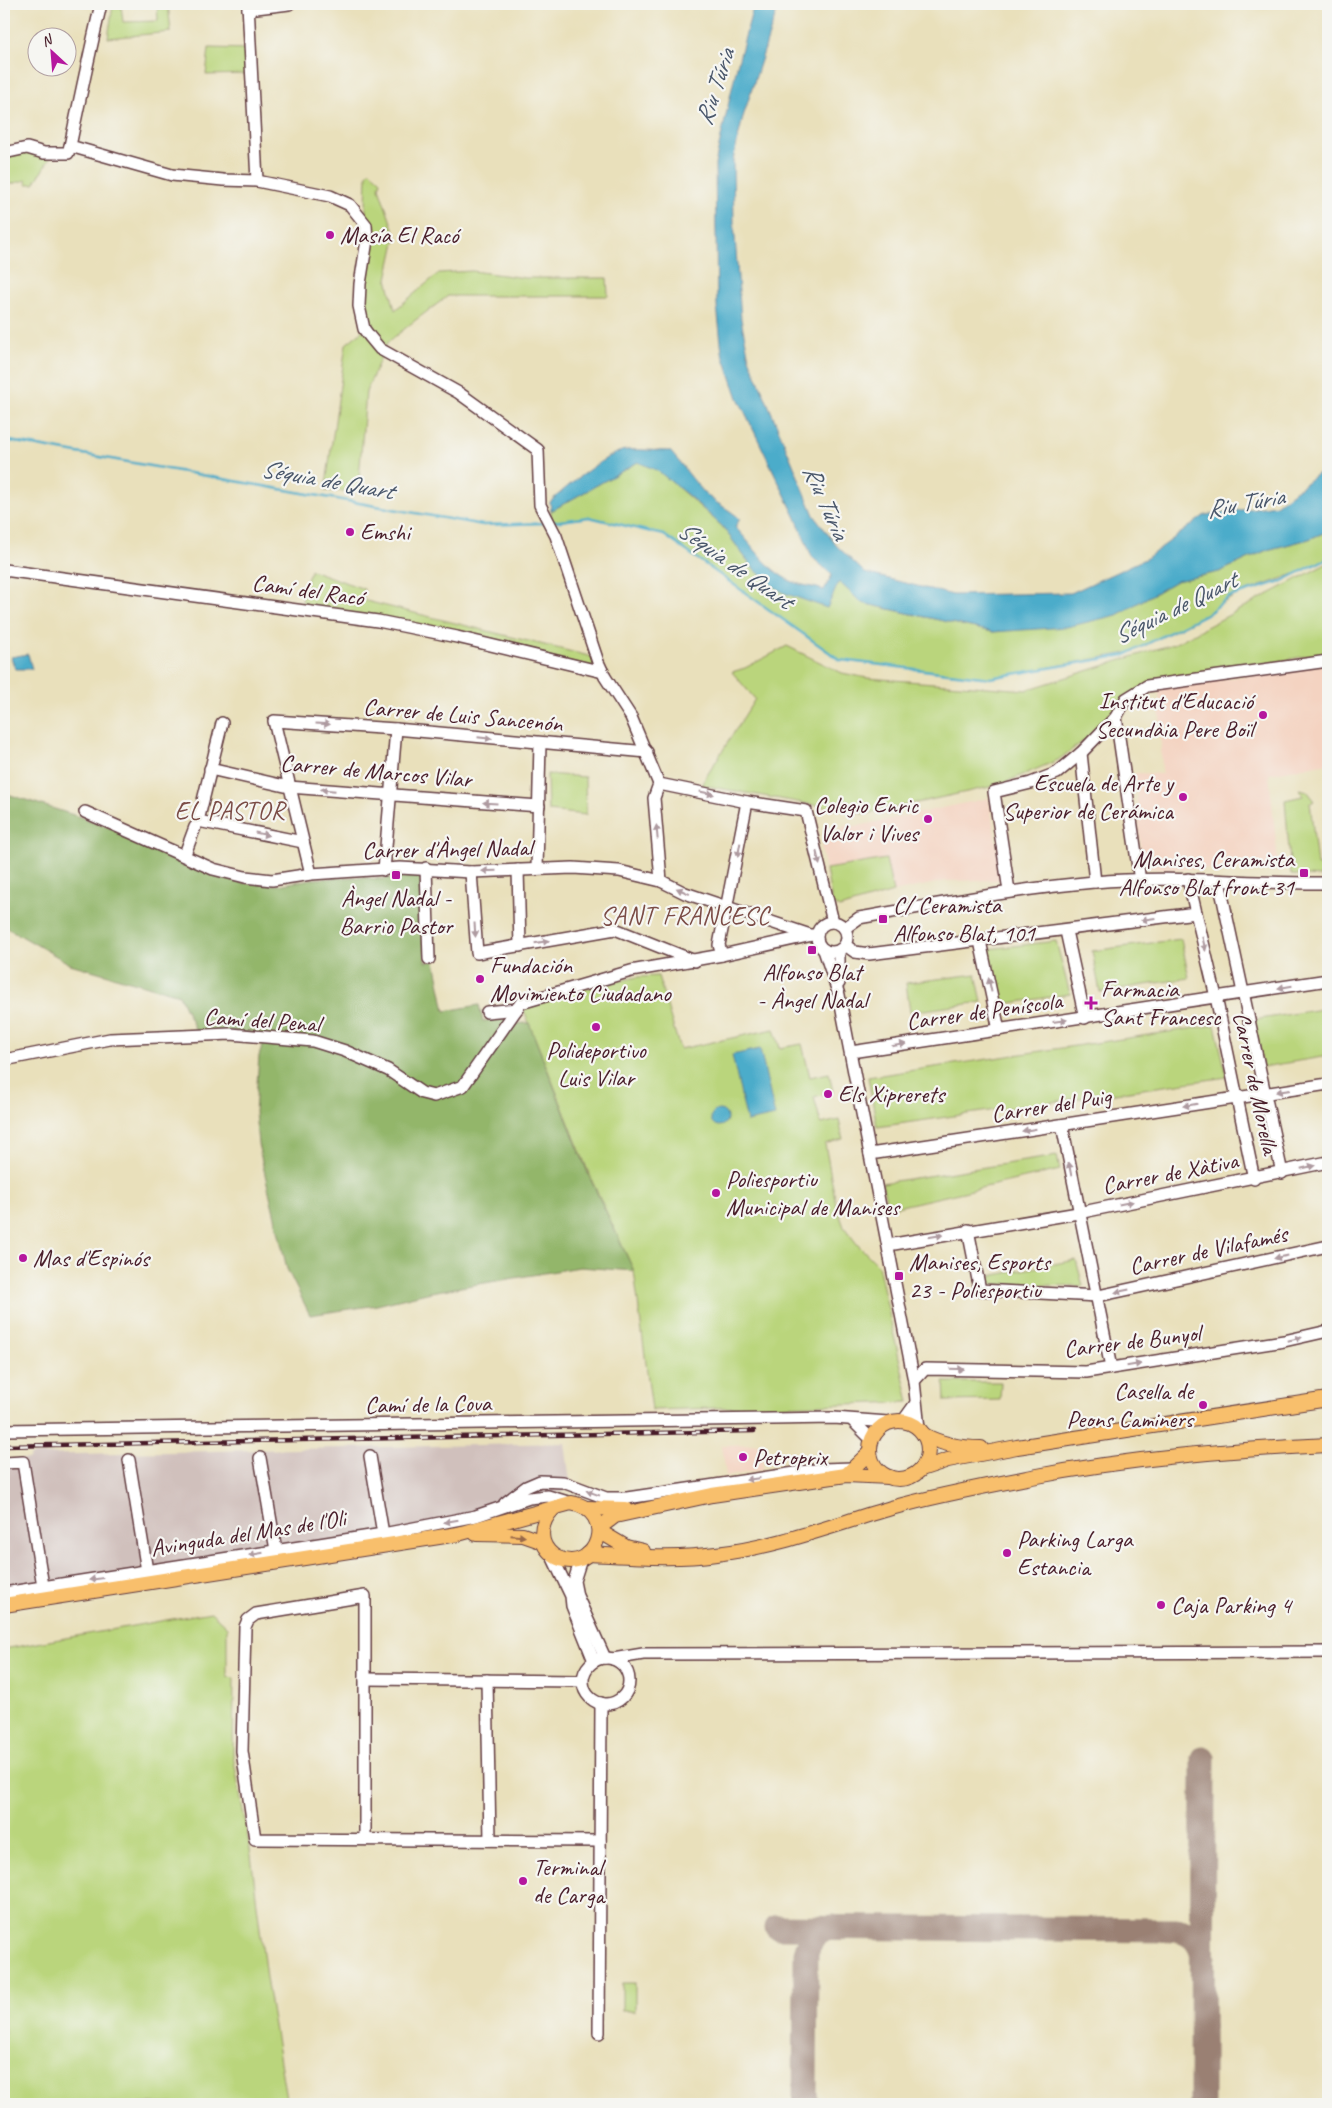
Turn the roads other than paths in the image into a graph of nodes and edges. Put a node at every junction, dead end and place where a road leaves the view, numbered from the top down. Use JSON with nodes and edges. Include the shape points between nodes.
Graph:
{"nodes":[{"id":1,"x":101,"y":4,"type":"edge"},
{"id":2,"x":289,"y":4,"type":"edge"},
{"id":3,"x":248,"y":7,"type":"edge"},
{"id":4,"x":70,"y":146,"type":"junction"},
{"id":5,"x":4,"y":153,"type":"edge"},
{"id":6,"x":257,"y":181,"type":"junction"},
{"id":7,"x":4,"y":570,"type":"edge"},
{"id":8,"x":1328,"y":661,"type":"edge"},
{"id":9,"x":602,"y":672,"type":"junction"},
{"id":10,"x":1116,"y":717,"type":"junction"},
{"id":11,"x":222,"y":723,"type":"dead end"},
{"id":12,"x":396,"y":729,"type":"junction"},
{"id":13,"x":540,"y":743,"type":"junction"},
{"id":14,"x":647,"y":752,"type":"junction"},
{"id":15,"x":1081,"y":753,"type":"junction"},
{"id":16,"x":210,"y":769,"type":"junction"},
{"id":17,"x":659,"y":784,"type":"junction"},
{"id":18,"x":289,"y":786,"type":"junction"},
{"id":19,"x":390,"y":795,"type":"junction"},
{"id":20,"x":747,"y":802,"type":"junction"},
{"id":21,"x":538,"y":806,"type":"junction"},
{"id":22,"x":85,"y":812,"type":"dead end"},
{"id":23,"x":196,"y":824,"type":"junction"},
{"id":24,"x":302,"y":842,"type":"junction"},
{"id":25,"x":185,"y":854,"type":"junction"},
{"id":26,"x":426,"y":868,"type":"junction"},
{"id":27,"x":537,"y":869,"type":"junction"},
{"id":28,"x":384,"y":870,"type":"junction"},
{"id":29,"x":518,"y":870,"type":"junction"},
{"id":30,"x":471,"y":872,"type":"junction"},
{"id":31,"x":311,"y":874,"type":"junction"},
{"id":32,"x":1188,"y":879,"type":"junction"},
{"id":33,"x":662,"y":881,"type":"junction"},
{"id":34,"x":1140,"y":881,"type":"junction"},
{"id":35,"x":1219,"y":881,"type":"junction"},
{"id":36,"x":1095,"y":882,"type":"junction"},
{"id":37,"x":1328,"y":883,"type":"edge"},
{"id":38,"x":1009,"y":891,"type":"junction"},
{"id":39,"x":728,"y":908,"type":"junction"},
{"id":40,"x":1196,"y":913,"type":"junction"},
{"id":41,"x":833,"y":922,"type":"junction"},
{"id":42,"x":845,"y":928,"type":"junction"},
{"id":43,"x":1066,"y":931,"type":"junction"},
{"id":44,"x":814,"y":935,"type":"junction"},
{"id":45,"x":980,"y":941,"type":"junction"},
{"id":46,"x":520,"y":946,"type":"junction"},
{"id":47,"x":842,"y":948,"type":"junction"},
{"id":48,"x":824,"y":950,"type":"junction"},
{"id":49,"x":722,"y":956,"type":"junction"},
{"id":50,"x":429,"y":959,"type":"dead end"},
{"id":51,"x":695,"y":961,"type":"junction"},
{"id":52,"x":1328,"y":980,"type":"edge"},
{"id":53,"x":1242,"y":993,"type":"junction"},
{"id":54,"x":839,"y":995,"type":"junction"},
{"id":55,"x":1216,"y":997,"type":"junction"},
{"id":56,"x":519,"y":1006,"type":"junction"},
{"id":57,"x":487,"y":1012,"type":"dead end"},
{"id":58,"x":1084,"y":1018,"type":"junction"},
{"id":59,"x":999,"y":1030,"type":"junction"},
{"id":60,"x":851,"y":1052,"type":"junction"},
{"id":61,"x":4,"y":1060,"type":"edge"},
{"id":62,"x":1328,"y":1084,"type":"edge"},
{"id":63,"x":1264,"y":1094,"type":"junction"},
{"id":64,"x":1238,"y":1098,"type":"junction"},
{"id":65,"x":1062,"y":1125,"type":"junction"},
{"id":66,"x":870,"y":1154,"type":"junction"},
{"id":67,"x":1328,"y":1162,"type":"edge"},
{"id":68,"x":1282,"y":1173,"type":"junction"},
{"id":69,"x":1254,"y":1179,"type":"junction"},
{"id":70,"x":1078,"y":1213,"type":"junction"},
{"id":71,"x":968,"y":1230,"type":"junction"},
{"id":72,"x":888,"y":1245,"type":"junction"},
{"id":73,"x":1328,"y":1246,"type":"edge"},
{"id":74,"x":1098,"y":1296,"type":"junction"},
{"id":75,"x":1328,"y":1331,"type":"edge"},
{"id":76,"x":1111,"y":1368,"type":"junction"},
{"id":77,"x":914,"y":1381,"type":"junction"},
{"id":78,"x":1328,"y":1393,"type":"edge"},
{"id":79,"x":1328,"y":1399,"type":"edge"},
{"id":80,"x":916,"y":1403,"type":"junction"},
{"id":81,"x":1269,"y":1408,"type":"junction"},
{"id":82,"x":853,"y":1421,"type":"junction"},
{"id":83,"x":903,"y":1421,"type":"junction"},
{"id":84,"x":888,"y":1422,"type":"junction"},
{"id":85,"x":4,"y":1430,"type":"edge"},
{"id":86,"x":922,"y":1432,"type":"junction"},
{"id":87,"x":1328,"y":1445,"type":"edge"},
{"id":88,"x":870,"y":1446,"type":"junction"},
{"id":89,"x":1017,"y":1447,"type":"junction"},
{"id":90,"x":370,"y":1456,"type":"dead end"},
{"id":91,"x":260,"y":1458,"type":"dead end"},
{"id":92,"x":129,"y":1460,"type":"dead end"},
{"id":93,"x":4,"y":1463,"type":"edge"},
{"id":94,"x":921,"y":1469,"type":"junction"},
{"id":95,"x":850,"y":1471,"type":"junction"},
{"id":96,"x":889,"y":1477,"type":"junction"},
{"id":97,"x":571,"y":1503,"type":"junction"},
{"id":98,"x":498,"y":1508,"type":"junction"},
{"id":99,"x":586,"y":1508,"type":"junction"},
{"id":100,"x":553,"y":1509,"type":"junction"},
{"id":101,"x":638,"y":1509,"type":"junction"},
{"id":102,"x":599,"y":1529,"type":"junction"},
{"id":103,"x":383,"y":1534,"type":"junction"},
{"id":104,"x":458,"y":1534,"type":"junction"},
{"id":105,"x":547,"y":1547,"type":"junction"},
{"id":106,"x":276,"y":1550,"type":"junction"},
{"id":107,"x":584,"y":1557,"type":"junction"},
{"id":108,"x":667,"y":1558,"type":"junction"},
{"id":109,"x":147,"y":1571,"type":"junction"},
{"id":110,"x":43,"y":1586,"type":"junction"},
{"id":111,"x":4,"y":1593,"type":"edge"},
{"id":112,"x":4,"y":1605,"type":"edge"},
{"id":113,"x":1328,"y":1652,"type":"edge"},
{"id":114,"x":643,"y":1654,"type":"junction"},
{"id":115,"x":609,"y":1658,"type":"junction"},
{"id":116,"x":594,"y":1661,"type":"junction"},
{"id":117,"x":628,"y":1674,"type":"junction"},
{"id":118,"x":365,"y":1679,"type":"junction"},
{"id":119,"x":487,"y":1680,"type":"junction"},
{"id":120,"x":582,"y":1681,"type":"junction"},
{"id":121,"x":601,"y":1703,"type":"junction"},
{"id":122,"x":365,"y":1840,"type":"junction"},
{"id":123,"x":490,"y":1840,"type":"junction"},
{"id":124,"x":600,"y":1840,"type":"junction"},
{"id":125,"x":599,"y":2033,"type":"dead end"}],
"edges":[{"from":1,"to":4,"type":"street"},
{"from":2,"to":3,"type":"street"},
{"from":3,"to":6,"type":"street"},
{"from":4,"to":5,"type":"street","via":[[68,153],[44,153],[27,148]]},
{"from":4,"to":6,"type":"street","via":[[172,175]]},
{"from":6,"to":9,"type":"street","via":[[330,196],[350,206],[366,225],[367,240],[359,294],[364,329],[380,349],[459,393],[538,450],[540,505],[556,536]]},
{"from":7,"to":9,"type":"street","name":"Camí del Racó","via":[[378,621]]},
{"from":8,"to":10,"type":"street","via":[[1147,686],[1126,699]]},
{"from":9,"to":14,"type":"street","via":[[631,717]]},
{"from":10,"to":15,"type":"street"},
{"from":10,"to":34,"type":"street"},
{"from":11,"to":16,"type":"street"},
{"from":12,"to":13,"type":"street","name":"Carrer de Luis Sancenón","one_way":true},
{"from":18,"to":12,"type":"street","name":"Carrer de Luis Sancenón","one_way":true,"via":[[274,721]]},
{"from":12,"to":19,"type":"street"},
{"from":13,"to":14,"type":"street","name":"Carrer de Luis Sancenón"},
{"from":13,"to":21,"type":"street"},
{"from":14,"to":17,"type":"street"},
{"from":15,"to":36,"type":"street"},
{"from":15,"to":38,"type":"street","via":[[1057,772],[1031,783],[994,792]]},
{"from":16,"to":18,"type":"street","name":"Carrer de Marcos Vilar"},
{"from":16,"to":23,"type":"street"},
{"from":17,"to":20,"type":"street","one_way":true},
{"from":33,"to":17,"type":"street","one_way":true,"via":[[654,798]]},
{"from":19,"to":18,"type":"street","name":"Carrer de Marcos Vilar","one_way":true},
{"from":18,"to":24,"type":"street"},
{"from":21,"to":19,"type":"street","name":"Carrer de Marcos Vilar","one_way":true},
{"from":19,"to":28,"type":"street"},
{"from":20,"to":39,"type":"street","one_way":true},
{"from":20,"to":41,"type":"street","one_way":true,"via":[[806,811]]},
{"from":21,"to":27,"type":"street"},
{"from":22,"to":25,"type":"street","name":"Carrer d'Àngel Nadal"},
{"from":23,"to":24,"type":"street","one_way":true},
{"from":23,"to":25,"type":"street"},
{"from":24,"to":31,"type":"street"},
{"from":25,"to":31,"type":"street","name":"Carrer d'Àngel Nadal","via":[[213,869],[245,877],[272,880]]},
{"from":26,"to":28,"type":"street","name":"Carrer d'Àngel Nadal"},
{"from":26,"to":30,"type":"street","name":"Carrer d'Àngel Nadal"},
{"from":26,"to":50,"type":"street"},
{"from":27,"to":29,"type":"street","name":"Carrer d'Àngel Nadal"},
{"from":27,"to":33,"type":"street","name":"Carrer d'Àngel Nadal","via":[[619,871]]},
{"from":28,"to":31,"type":"street","name":"Carrer d'Àngel Nadal"},
{"from":29,"to":30,"type":"street","name":"Carrer d'Àngel Nadal","one_way":true},
{"from":29,"to":46,"type":"street"},
{"from":30,"to":46,"type":"street","one_way":true,"via":[[477,954]]},
{"from":32,"to":34,"type":"street"},
{"from":32,"to":35,"type":"street"},
{"from":32,"to":40,"type":"street","name":"Carrer de Morella"},
{"from":39,"to":33,"type":"street","name":"Carrer d'Àngel Nadal","one_way":true},
{"from":34,"to":36,"type":"street"},
{"from":35,"to":37,"type":"street"},
{"from":35,"to":53,"type":"street","name":"Carrer de Morella"},
{"from":36,"to":38,"type":"street"},
{"from":38,"to":42,"type":"street","via":[[858,918]]},
{"from":39,"to":44,"type":"street","name":"Carrer d'Àngel Nadal"},
{"from":39,"to":49,"type":"street","via":[[719,945]]},
{"from":40,"to":43,"type":"street","one_way":true},
{"from":40,"to":55,"type":"street","name":"Carrer de Morella","one_way":true},
{"from":41,"to":42,"type":"street"},
{"from":41,"to":44,"type":"street","via":[[822,925]]},
{"from":42,"to":47,"type":"street","via":[[847,938]]},
{"from":43,"to":45,"type":"street"},
{"from":43,"to":58,"type":"street"},
{"from":44,"to":48,"type":"street"},
{"from":44,"to":49,"type":"street"},
{"from":45,"to":47,"type":"street","via":[[870,954]]},
{"from":59,"to":45,"type":"street","one_way":true},
{"from":46,"to":51,"type":"street","one_way":true,"via":[[615,929]]},
{"from":47,"to":48,"type":"street"},
{"from":47,"to":54,"type":"street"},
{"from":48,"to":54,"type":"street"},
{"from":49,"to":51,"type":"street"},
{"from":51,"to":56,"type":"street","via":[[631,971]]},
{"from":52,"to":53,"type":"street","name":"Carrer de Peníscola","one_way":true},
{"from":53,"to":55,"type":"street","name":"Carrer de Peníscola"},
{"from":53,"to":63,"type":"street","name":"Carrer de Morella"},
{"from":54,"to":60,"type":"street"},
{"from":55,"to":58,"type":"street","name":"Carrer de Peníscola"},
{"from":55,"to":64,"type":"street","name":"Carrer de Morella"},
{"from":56,"to":57,"type":"street"},
{"from":56,"to":61,"type":"street","name":"Camí del Penal","via":[[463,1086],[434,1096],[422,1094],[388,1070],[313,1041],[231,1034],[110,1039]]},
{"from":59,"to":58,"type":"street","name":"Carrer de Peníscola","one_way":true},
{"from":60,"to":59,"type":"street","name":"Carrer de Peníscola","one_way":true},
{"from":60,"to":66,"type":"street"},
{"from":62,"to":63,"type":"street","name":"Carrer del Puig","one_way":true},
{"from":63,"to":64,"type":"street","name":"Carrer del Puig"},
{"from":63,"to":68,"type":"street","name":"Carrer de Morella"},
{"from":64,"to":65,"type":"street","name":"Carrer del Puig","one_way":true},
{"from":64,"to":69,"type":"street","name":"Carrer de Morella"},
{"from":65,"to":66,"type":"street","name":"Carrer del Puig","one_way":true},
{"from":70,"to":65,"type":"street","one_way":true},
{"from":66,"to":72,"type":"street"},
{"from":68,"to":67,"type":"street","name":"Carrer de Xàtiva","one_way":true},
{"from":68,"to":69,"type":"street","name":"Carrer de Xàtiva"},
{"from":70,"to":69,"type":"street","name":"Carrer de Xàtiva","one_way":true},
{"from":70,"to":71,"type":"street","name":"Carrer de Xàtiva"},
{"from":70,"to":74,"type":"street"},
{"from":72,"to":71,"type":"street","name":"Carrer de Xàtiva","one_way":true},
{"from":71,"to":74,"type":"street","name":"Carrer de Vilafamés","via":[[980,1290]]},
{"from":72,"to":77,"type":"street"},
{"from":73,"to":74,"type":"street","name":"Carrer de Vilafamés","one_way":true},
{"from":74,"to":76,"type":"street"},
{"from":76,"to":75,"type":"street","name":"Carrer de Bunyol","one_way":true},
{"from":77,"to":76,"type":"street","name":"Carrer de Bunyol","one_way":true,"via":[[925,1368],[1086,1372]]},
{"from":77,"to":80,"type":"street"},
{"from":78,"to":81,"type":"main road"},
{"from":79,"to":81,"type":"main road"},
{"from":80,"to":83,"type":"street"},
{"from":80,"to":86,"type":"street"},
{"from":81,"to":89,"type":"main road"},
{"from":82,"to":84,"type":"street","name":"Camí de la Cova"},
{"from":82,"to":85,"type":"street","name":"Camí de la Cova","via":[[834,1418]]},
{"from":82,"to":88,"type":"street"},
{"from":83,"to":84,"type":"main road"},
{"from":83,"to":86,"type":"main road"},
{"from":84,"to":88,"type":"main road","via":[[878,1429]]},
{"from":86,"to":89,"type":"main road","via":[[938,1443],[953,1447]]},
{"from":86,"to":94,"type":"main road","via":[[929,1449]]},
{"from":87,"to":108,"type":"main road","via":[[1165,1457],[1033,1477],[893,1507],[769,1546],[715,1555]]},
{"from":88,"to":95,"type":"main road"},
{"from":88,"to":96,"type":"main road","via":[[876,1468]]},
{"from":89,"to":94,"type":"main road","via":[[948,1460]]},
{"from":90,"to":103,"type":"street"},
{"from":91,"to":106,"type":"street"},
{"from":92,"to":109,"type":"street"},
{"from":93,"to":110,"type":"street","via":[[23,1462]]},
{"from":94,"to":96,"type":"main road","via":[[909,1478]]},
{"from":95,"to":96,"type":"main road"},
{"from":95,"to":98,"type":"street","name":"Avinguda del Mas de l'Oli","one_way":true,"via":[[822,1469],[627,1498],[606,1498],[563,1482],[540,1482],[526,1487]]},
{"from":95,"to":101,"type":"main road"},
{"from":97,"to":98,"type":"street","name":"Avinguda del Mas de l'Oli","via":[[548,1496]]},
{"from":97,"to":99,"type":"main road"},
{"from":97,"to":100,"type":"main road"},
{"from":98,"to":103,"type":"street","name":"Avinguda del Mas de l'Oli","one_way":true,"via":[[476,1516]]},
{"from":99,"to":101,"type":"main road"},
{"from":99,"to":102,"type":"main road"},
{"from":100,"to":104,"type":"main road"},
{"from":100,"to":105,"type":"main road","via":[[543,1524]]},
{"from":101,"to":102,"type":"main road","via":[[615,1516]]},
{"from":102,"to":107,"type":"main road","via":[[594,1548]]},
{"from":102,"to":108,"type":"main road","via":[[626,1547]]},
{"from":103,"to":106,"type":"street","name":"Avinguda del Mas de l'Oli"},
{"from":104,"to":105,"type":"main road","one_way":true,"via":[[523,1535]]},
{"from":104,"to":112,"type":"main road"},
{"from":105,"to":107,"type":"main road","via":[[564,1560]]},
{"from":105,"to":116,"type":"street","via":[[571,1596]]},
{"from":106,"to":109,"type":"street","name":"Avinguda del Mas de l'Oli","one_way":true},
{"from":107,"to":108,"type":"main road"},
{"from":107,"to":115,"type":"street","via":[[574,1581],[576,1592]]},
{"from":109,"to":110,"type":"street","name":"Avinguda del Mas de l'Oli","one_way":true},
{"from":110,"to":111,"type":"street","name":"Avinguda del Mas de l'Oli"},
{"from":113,"to":114,"type":"street"},
{"from":114,"to":115,"type":"street"},
{"from":114,"to":117,"type":"street"},
{"from":115,"to":116,"type":"street"},
{"from":115,"to":117,"type":"street","via":[[625,1667]]},
{"from":116,"to":120,"type":"street"},
{"from":117,"to":121,"type":"street","via":[[629,1682],[623,1696],[609,1704]]},
{"from":118,"to":119,"type":"street"},
{"from":118,"to":122,"type":"street"},
{"from":118,"to":122,"type":"street","via":[[365,1596],[256,1614],[248,1620],[245,1627],[242,1751],[256,1839]]},
{"from":119,"to":120,"type":"street"},
{"from":119,"to":123,"type":"street"},
{"from":120,"to":121,"type":"street","via":[[588,1696]]},
{"from":121,"to":124,"type":"street"},
{"from":122,"to":123,"type":"street"},
{"from":123,"to":124,"type":"street"},
{"from":124,"to":125,"type":"street"}]}
